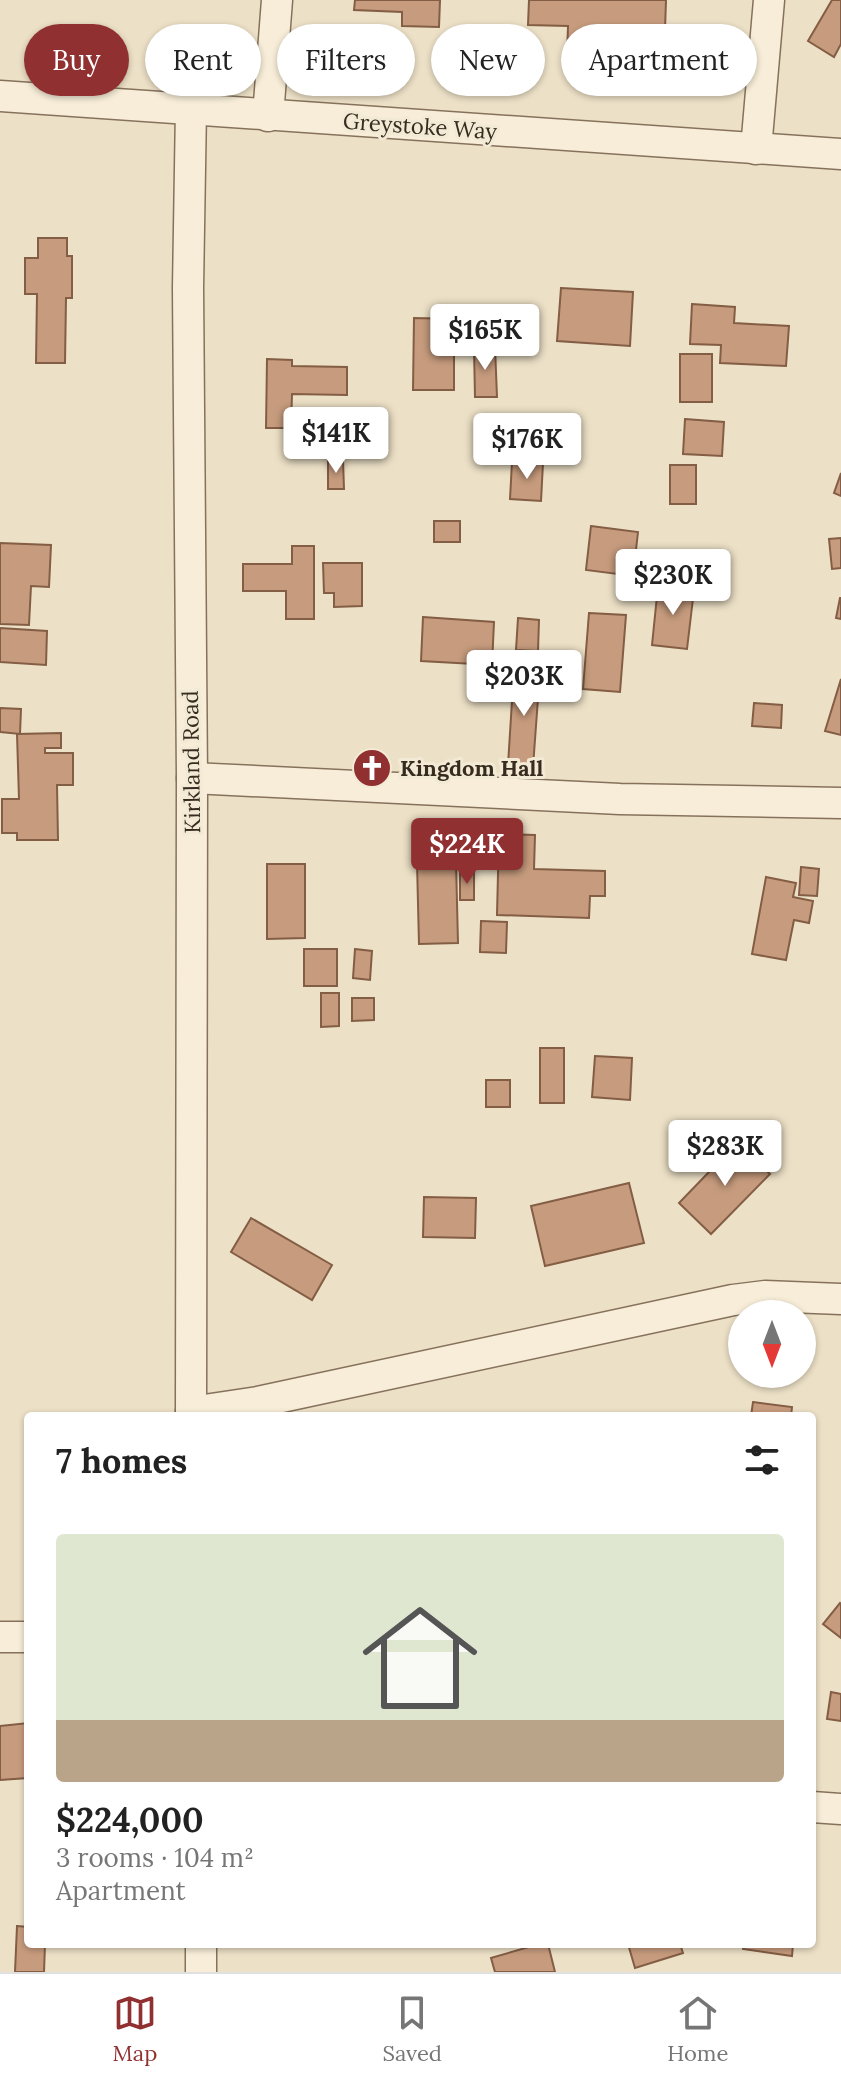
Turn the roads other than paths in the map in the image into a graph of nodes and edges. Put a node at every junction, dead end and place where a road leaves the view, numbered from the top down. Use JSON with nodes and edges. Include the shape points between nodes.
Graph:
{"nodes":[{"id":1,"x":277,"y":0,"type":"edge"},
{"id":2,"x":769,"y":0,"type":"edge"},
{"id":3,"x":0,"y":96,"type":"edge"},
{"id":4,"x":191,"y":108,"type":"junction"},
{"id":5,"x":268,"y":116,"type":"junction"},
{"id":6,"x":756,"y":149,"type":"junction"},
{"id":7,"x":841,"y":154,"type":"edge"},
{"id":8,"x":192,"y":778,"type":"junction"},
{"id":9,"x":841,"y":803,"type":"edge"},
{"id":10,"x":841,"y":1299,"type":"edge"},
{"id":11,"x":191,"y":1412,"type":"edge"},
{"id":12,"x":202,"y":1412,"type":"edge"},
{"id":13,"x":0,"y":1637,"type":"edge"},
{"id":14,"x":24,"y":1637,"type":"edge"},
{"id":15,"x":816,"y":1807,"type":"edge"},
{"id":16,"x":841,"y":1809,"type":"edge"},
{"id":17,"x":201,"y":1948,"type":"edge"},
{"id":18,"x":201,"y":1972,"type":"edge"}],
"edges":[{"from":1,"to":5,"type":"street"},
{"from":2,"to":6,"type":"street"},
{"from":3,"to":4,"type":"street","name":"Greystoke Way"},
{"from":4,"to":5,"type":"street","name":"Greystoke Way"},
{"from":4,"to":8,"type":"street","name":"Kirkland Road"},
{"from":5,"to":6,"type":"street","name":"Greystoke Way"},
{"from":6,"to":7,"type":"street","name":"Greystoke Way"},
{"from":8,"to":9,"type":"street","via":[[620,799]]},
{"from":8,"to":11,"type":"street","name":"Kirkland Road"},
{"from":10,"to":12,"type":"street","via":[[733,1300]]},
{"from":13,"to":14,"type":"street"},
{"from":15,"to":16,"type":"street"},
{"from":17,"to":18,"type":"street"}]}
